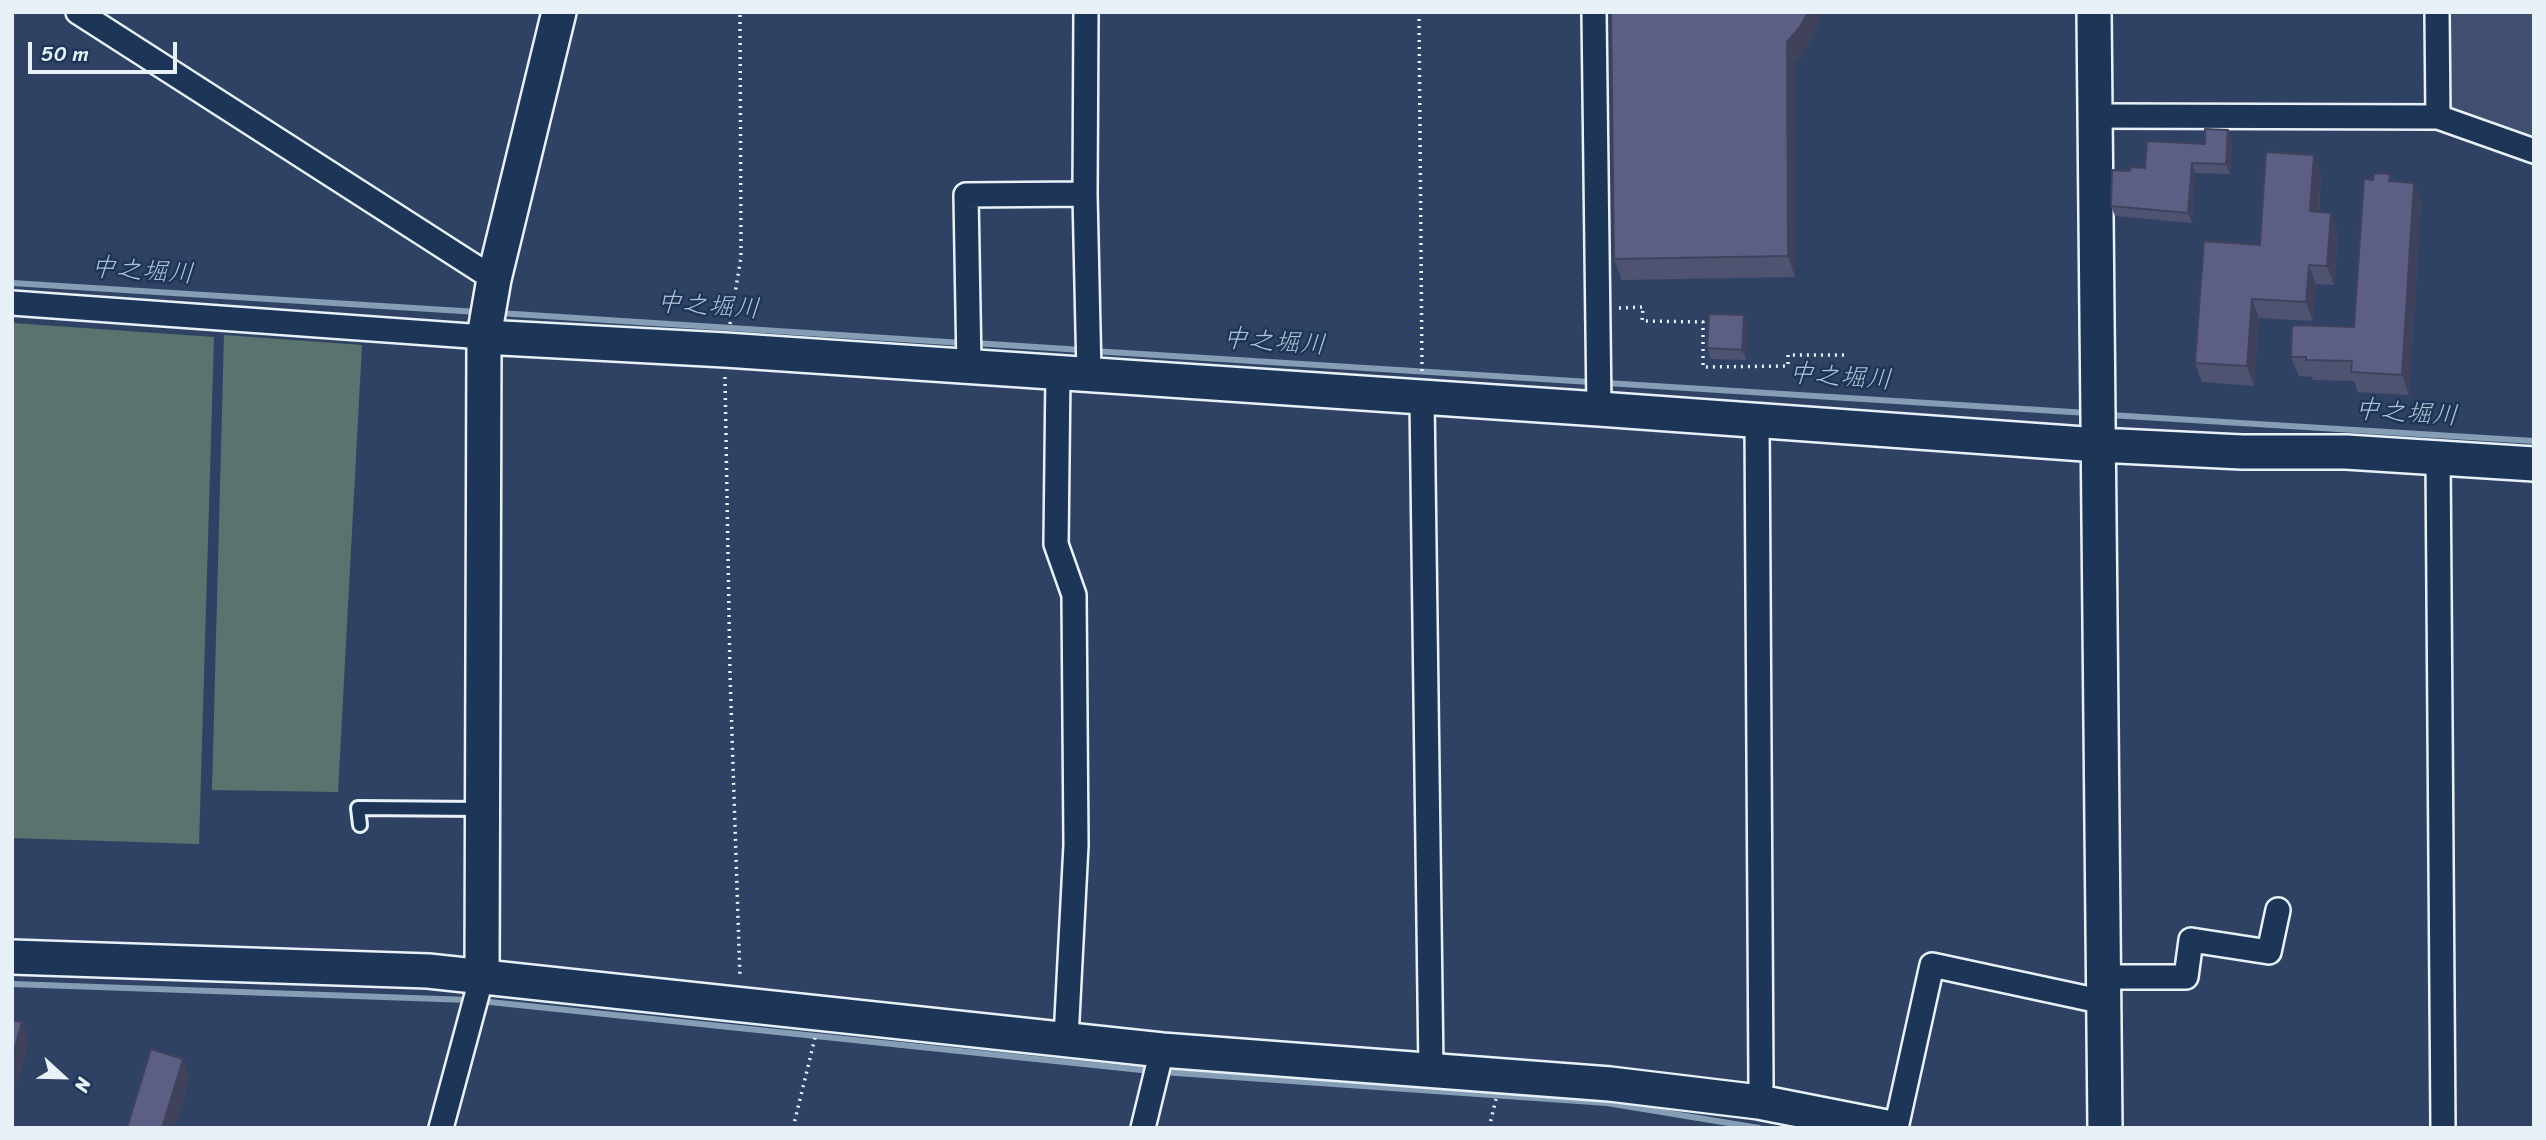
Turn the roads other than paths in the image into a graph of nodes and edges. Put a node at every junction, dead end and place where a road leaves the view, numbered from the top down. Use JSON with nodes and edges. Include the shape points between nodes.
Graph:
{"nodes":[{"id":1,"x":78,"y":12,"type":"edge"},
{"id":2,"x":559,"y":12,"type":"edge"},
{"id":3,"x":1086,"y":12,"type":"edge"},
{"id":4,"x":1594,"y":12,"type":"edge"},
{"id":5,"x":2094,"y":12,"type":"edge"},
{"id":6,"x":2437,"y":12,"type":"edge"},
{"id":7,"x":2095,"y":116,"type":"junction"},
{"id":8,"x":2438,"y":117,"type":"junction"},
{"id":9,"x":2534,"y":151,"type":"edge"},
{"id":10,"x":1085,"y":194,"type":"junction"},
{"id":11,"x":12,"y":303,"type":"edge"},
{"id":12,"x":489,"y":310,"type":"junction"},
{"id":13,"x":969,"y":367,"type":"junction"},
{"id":14,"x":1073,"y":374,"type":"junction"},
{"id":15,"x":1422,"y":398,"type":"junction"},
{"id":16,"x":1599,"y":402,"type":"junction"},
{"id":17,"x":1757,"y":420,"type":"junction"},
{"id":18,"x":2098,"y":445,"type":"junction"},
{"id":19,"x":2438,"y":457,"type":"junction"},
{"id":20,"x":2534,"y":464,"type":"edge"},
{"id":21,"x":483,"y":809,"type":"junction"},
{"id":22,"x":360,"y":825,"type":"dead end"},
{"id":23,"x":2278,"y":910,"type":"dead end"},
{"id":24,"x":12,"y":957,"type":"edge"},
{"id":25,"x":481,"y":982,"type":"junction"},
{"id":26,"x":2103,"y":989,"type":"junction"},
{"id":27,"x":1066,"y":1038,"type":"junction"},
{"id":28,"x":1161,"y":1054,"type":"junction"},
{"id":29,"x":1431,"y":1071,"type":"junction"},
{"id":30,"x":1759,"y":1102,"type":"junction"},
{"id":31,"x":1839,"y":1123,"type":"edge"},
{"id":32,"x":440,"y":1128,"type":"edge"},
{"id":33,"x":1143,"y":1128,"type":"edge"},
{"id":34,"x":1893,"y":1128,"type":"edge"},
{"id":35,"x":2105,"y":1128,"type":"edge"},
{"id":36,"x":2443,"y":1128,"type":"edge"}],
"edges":[{"from":1,"to":12,"type":"street"},
{"from":2,"to":12,"type":"street"},
{"from":3,"to":10,"type":"street"},
{"from":4,"to":16,"type":"street"},
{"from":5,"to":7,"type":"street"},
{"from":6,"to":8,"type":"street"},
{"from":7,"to":8,"type":"street"},
{"from":7,"to":18,"type":"street"},
{"from":8,"to":9,"type":"street"},
{"from":10,"to":13,"type":"street","via":[[966,195]]},
{"from":10,"to":14,"type":"street"},
{"from":11,"to":12,"type":"street"},
{"from":12,"to":13,"type":"street","via":[[725,350]]},
{"from":12,"to":21,"type":"street"},
{"from":13,"to":14,"type":"street"},
{"from":14,"to":15,"type":"street"},
{"from":14,"to":27,"type":"street","via":[[1056,544],[1074,595],[1076,845]]},
{"from":15,"to":16,"type":"street"},
{"from":15,"to":29,"type":"street"},
{"from":16,"to":17,"type":"street"},
{"from":17,"to":18,"type":"street"},
{"from":17,"to":30,"type":"street"},
{"from":18,"to":19,"type":"street"},
{"from":18,"to":26,"type":"street"},
{"from":19,"to":20,"type":"street"},
{"from":19,"to":36,"type":"street"},
{"from":21,"to":22,"type":"lane","via":[[358,808]]},
{"from":21,"to":25,"type":"street"},
{"from":23,"to":26,"type":"street","via":[[2269,952],[2191,940],[2186,977]]},
{"from":24,"to":25,"type":"street","via":[[428,971]]},
{"from":25,"to":27,"type":"street"},
{"from":25,"to":32,"type":"street"},
{"from":26,"to":34,"type":"street","via":[[1932,965]]},
{"from":26,"to":35,"type":"street"},
{"from":27,"to":28,"type":"street"},
{"from":28,"to":29,"type":"street"},
{"from":28,"to":33,"type":"street"},
{"from":29,"to":30,"type":"street","via":[[1610,1084]]},
{"from":30,"to":31,"type":"street"},
{"from":31,"to":34,"type":"street"}]}
